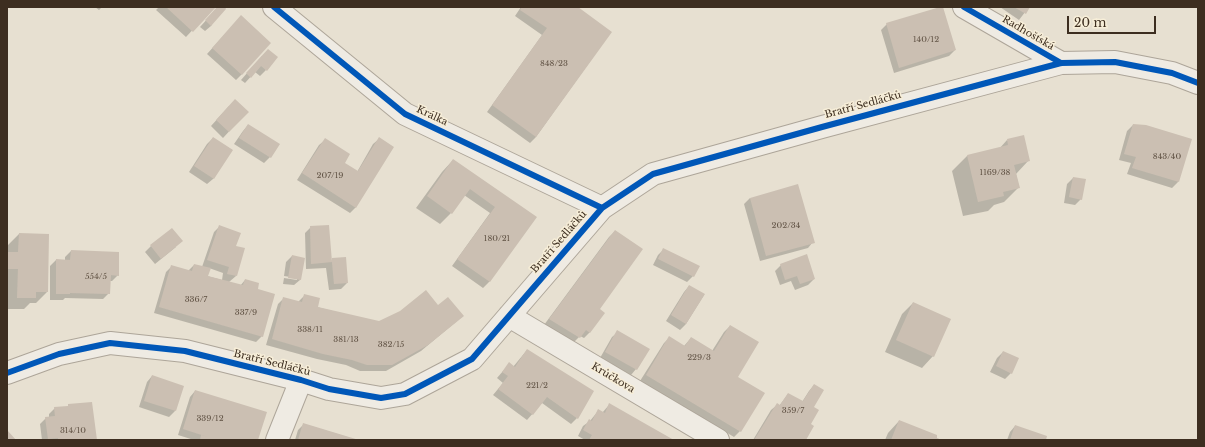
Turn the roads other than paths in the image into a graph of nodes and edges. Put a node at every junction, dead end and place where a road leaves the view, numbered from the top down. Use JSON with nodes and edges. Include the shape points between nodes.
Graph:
{"nodes":[{"id":1,"x":274,"y":7,"type":"edge"},
{"id":2,"x":964,"y":7,"type":"edge"},
{"id":3,"x":1061,"y":63,"type":"junction"},
{"id":4,"x":1198,"y":83,"type":"edge"},
{"id":5,"x":602,"y":208,"type":"junction"},
{"id":6,"x":508,"y":316,"type":"junction"},
{"id":7,"x":7,"y":373,"type":"edge"},
{"id":8,"x":301,"y":380,"type":"junction"},
{"id":9,"x":277,"y":440,"type":"edge"},
{"id":10,"x":718,"y":440,"type":"edge"}],
"edges":[{"from":1,"to":5,"type":"street","name":"Králka","via":[[405,114]]},
{"from":2,"to":3,"type":"street","name":"Radhošťská"},
{"from":3,"to":4,"type":"street","name":"Bratří Sedláčků","via":[[1115,62],[1172,73]]},
{"from":3,"to":5,"type":"street","name":"Bratří Sedláčků","via":[[653,174]]},
{"from":5,"to":6,"type":"street","name":"Bratří Sedláčků"},
{"from":6,"to":8,"type":"street","name":"Bratří Sedláčků","via":[[472,360],[405,394],[381,398],[329,389]]},
{"from":6,"to":10,"type":"street","name":"Krůčkova"},
{"from":7,"to":8,"type":"street","name":"Bratří Sedláčků","via":[[59,354],[110,343],[185,351]]},
{"from":8,"to":9,"type":"street"}]}
